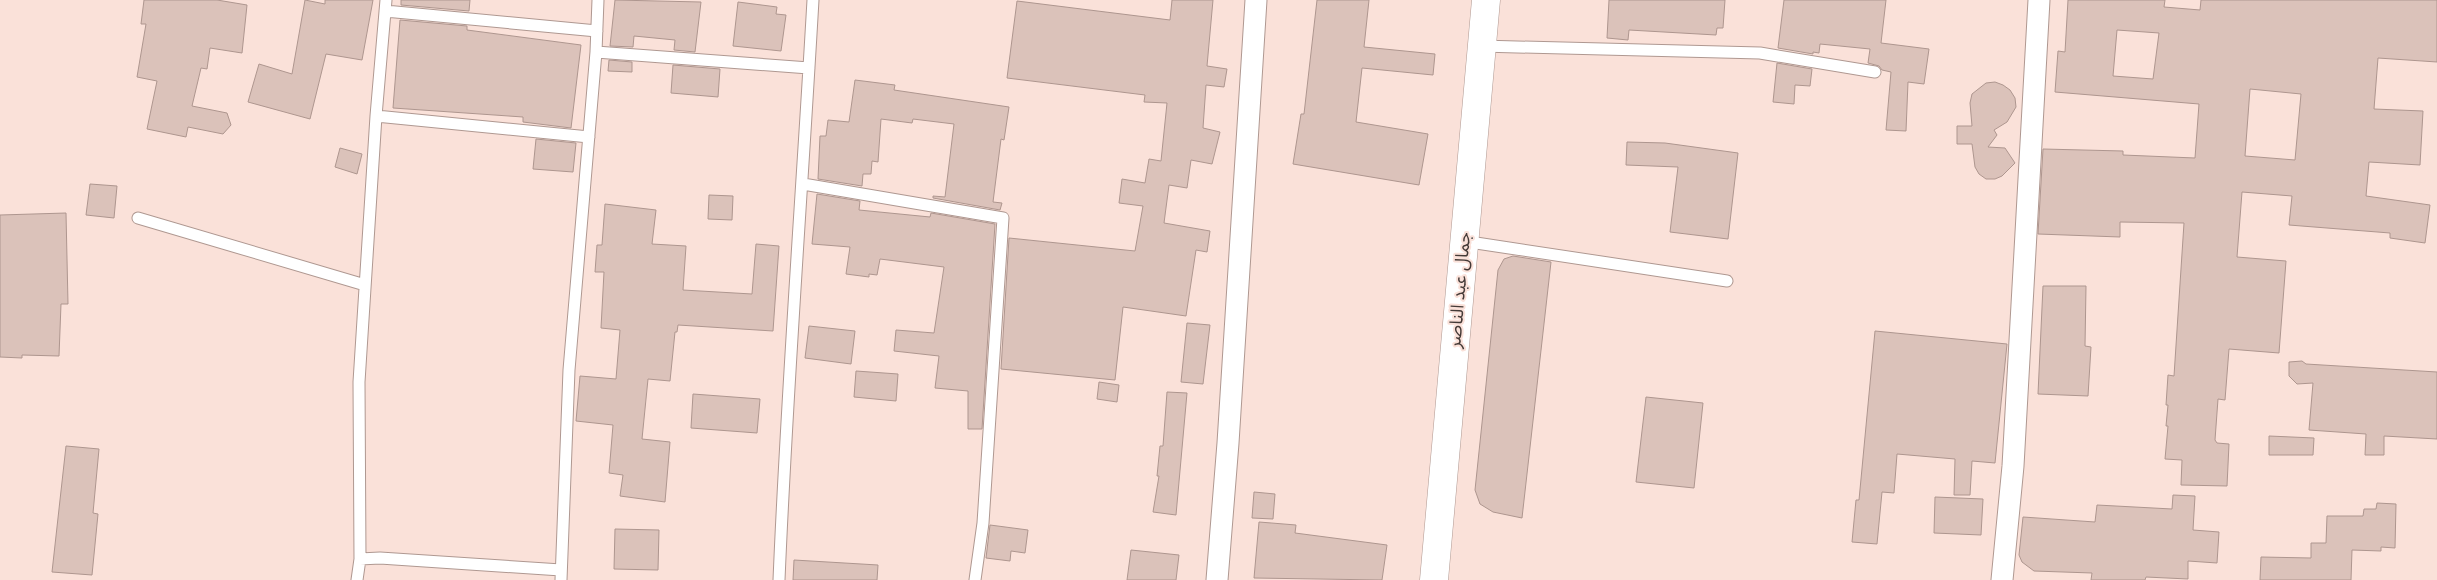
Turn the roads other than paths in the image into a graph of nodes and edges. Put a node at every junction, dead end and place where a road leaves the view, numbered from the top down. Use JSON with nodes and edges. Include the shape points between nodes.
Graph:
{"nodes":[{"id":1,"x":598,"y":0,"type":"edge"},
{"id":2,"x":813,"y":0,"type":"edge"},
{"id":3,"x":1256,"y":0,"type":"edge"},
{"id":4,"x":1486,"y":0,"type":"edge"},
{"id":5,"x":2039,"y":0,"type":"edge"},
{"id":6,"x":385,"y":6,"type":"edge"},
{"id":7,"x":597,"y":31,"type":"junction"},
{"id":8,"x":1481,"y":46,"type":"junction"},
{"id":9,"x":596,"y":52,"type":"junction"},
{"id":10,"x":809,"y":68,"type":"junction"},
{"id":11,"x":1875,"y":72,"type":"dead end"},
{"id":12,"x":376,"y":116,"type":"junction"},
{"id":13,"x":589,"y":137,"type":"junction"},
{"id":14,"x":803,"y":184,"type":"junction"},
{"id":15,"x":138,"y":218,"type":"dead end"},
{"id":16,"x":1464,"y":241,"type":"junction"},
{"id":17,"x":1727,"y":281,"type":"dead end"},
{"id":18,"x":365,"y":285,"type":"junction"},
{"id":19,"x":360,"y":559,"type":"junction"},
{"id":20,"x":561,"y":575,"type":"edge"},
{"id":21,"x":357,"y":580,"type":"edge"},
{"id":22,"x":779,"y":580,"type":"edge"},
{"id":23,"x":975,"y":580,"type":"edge"},
{"id":24,"x":1217,"y":580,"type":"edge"},
{"id":25,"x":1434,"y":580,"type":"edge"},
{"id":26,"x":2002,"y":580,"type":"edge"}],
"edges":[{"from":1,"to":7,"type":"lane"},
{"from":2,"to":10,"type":"lane"},
{"from":3,"to":24,"type":"street"},
{"from":4,"to":8,"type":"main road","name":"جمال عبد الناصر"},
{"from":5,"to":26,"type":"street","via":[[2013,466]]},
{"from":6,"to":7,"type":"lane"},
{"from":6,"to":12,"type":"lane"},
{"from":7,"to":9,"type":"lane"},
{"from":8,"to":11,"type":"lane","via":[[1760,53]]},
{"from":8,"to":16,"type":"main road","name":"جمال عبد الناصر"},
{"from":9,"to":10,"type":"lane"},
{"from":9,"to":13,"type":"lane"},
{"from":10,"to":14,"type":"lane"},
{"from":12,"to":13,"type":"lane"},
{"from":12,"to":18,"type":"lane"},
{"from":13,"to":20,"type":"lane","via":[[569,370]]},
{"from":14,"to":22,"type":"lane"},
{"from":14,"to":23,"type":"lane","via":[[1003,218],[982,523]]},
{"from":15,"to":18,"type":"lane"},
{"from":16,"to":17,"type":"lane"},
{"from":16,"to":25,"type":"main road","name":"جمال عبد الناصر"},
{"from":18,"to":19,"type":"lane","via":[[359,382]]},
{"from":19,"to":20,"type":"lane","via":[[380,558]]},
{"from":19,"to":21,"type":"lane"}]}
